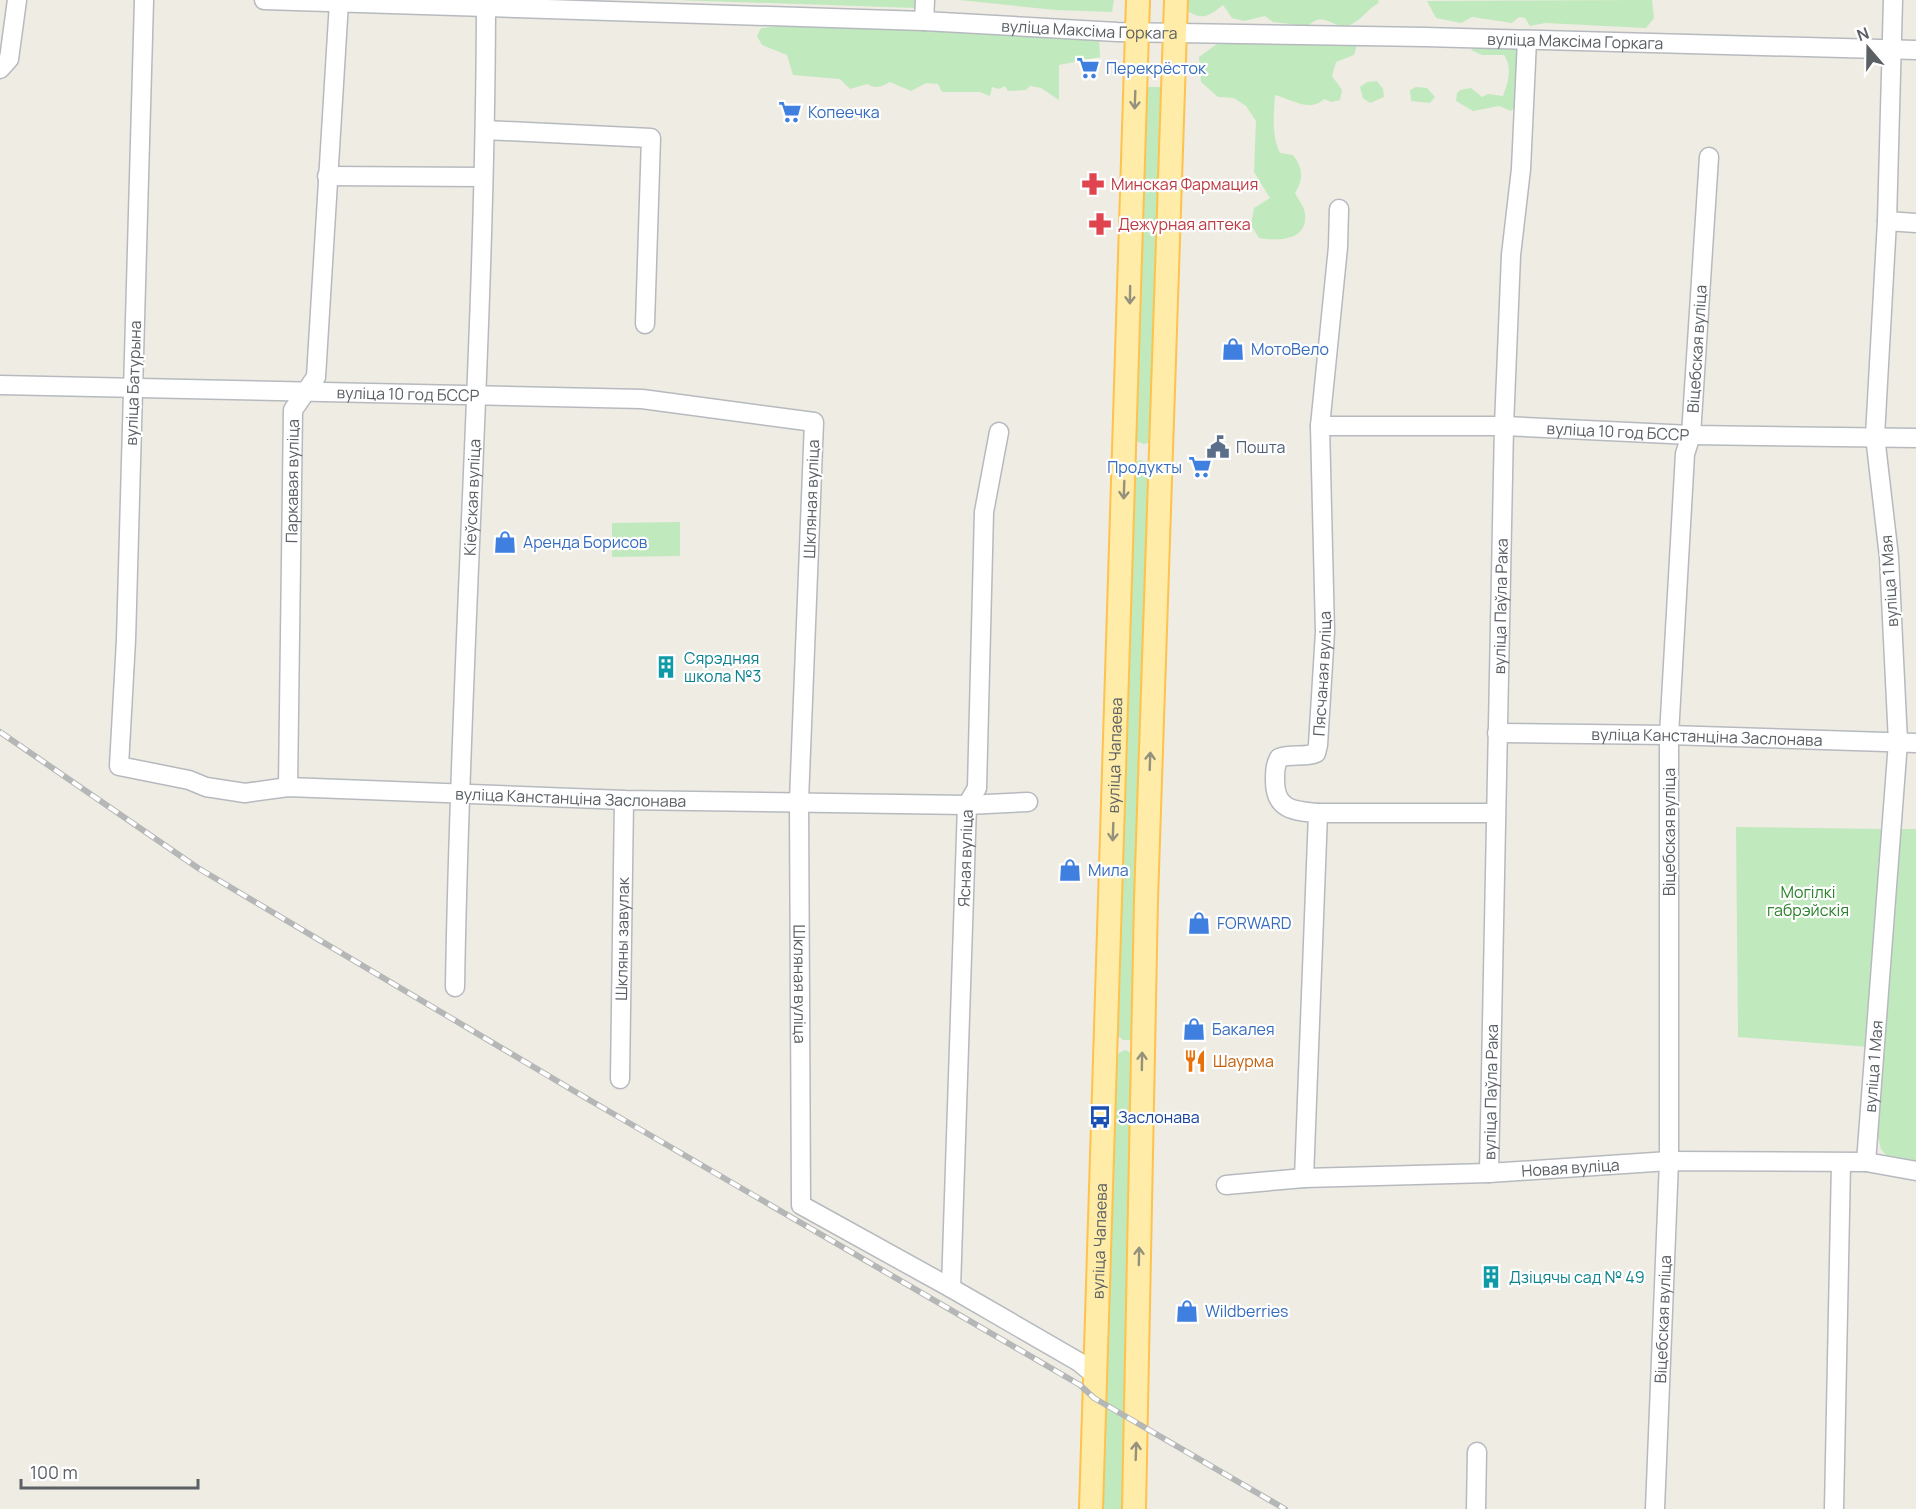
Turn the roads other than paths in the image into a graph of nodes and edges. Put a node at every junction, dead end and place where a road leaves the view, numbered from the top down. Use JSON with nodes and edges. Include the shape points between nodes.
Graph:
{"nodes":[{"id":1,"x":16,"y":0,"type":"edge"},
{"id":2,"x":144,"y":0,"type":"edge"},
{"id":3,"x":264,"y":0,"type":"edge"},
{"id":4,"x":926,"y":0,"type":"edge"},
{"id":5,"x":1138,"y":0,"type":"edge"},
{"id":6,"x":1176,"y":0,"type":"edge"},
{"id":7,"x":1893,"y":0,"type":"edge"},
{"id":8,"x":339,"y":2,"type":"junction"},
{"id":9,"x":486,"y":8,"type":"junction"},
{"id":10,"x":924,"y":21,"type":"junction"},
{"id":11,"x":1138,"y":32,"type":"junction"},
{"id":12,"x":1176,"y":33,"type":"junction"},
{"id":13,"x":1527,"y":40,"type":"junction"},
{"id":14,"x":1891,"y":50,"type":"junction"},
{"id":15,"x":1916,"y":50,"type":"edge"},
{"id":16,"x":0,"y":69,"type":"edge"},
{"id":17,"x":485,"y":130,"type":"junction"},
{"id":18,"x":1709,"y":157,"type":"dead end"},
{"id":19,"x":327,"y":176,"type":"junction"},
{"id":20,"x":483,"y":177,"type":"junction"},
{"id":21,"x":1339,"y":209,"type":"dead end"},
{"id":22,"x":1887,"y":221,"type":"junction"},
{"id":23,"x":1916,"y":223,"type":"edge"},
{"id":24,"x":645,"y":324,"type":"dead end"},
{"id":25,"x":0,"y":385,"type":"edge"},
{"id":26,"x":133,"y":388,"type":"junction"},
{"id":27,"x":305,"y":394,"type":"junction"},
{"id":28,"x":474,"y":398,"type":"junction"},
{"id":29,"x":814,"y":422,"type":"joint"},
{"id":30,"x":1320,"y":426,"type":"junction"},
{"id":31,"x":1504,"y":426,"type":"junction"},
{"id":32,"x":999,"y":432,"type":"dead end"},
{"id":33,"x":1691,"y":435,"type":"junction"},
{"id":34,"x":1875,"y":436,"type":"junction"},
{"id":35,"x":1916,"y":438,"type":"edge"},
{"id":36,"x":1125,"y":452,"type":"junction"},
{"id":37,"x":1159,"y":453,"type":"junction"},
{"id":38,"x":1497,"y":733,"type":"junction"},
{"id":39,"x":1669,"y":735,"type":"junction"},
{"id":40,"x":1907,"y":743,"type":"edge"},
{"id":41,"x":119,"y":766,"type":"joint"},
{"id":42,"x":288,"y":787,"type":"junction"},
{"id":43,"x":458,"y":795,"type":"junction"},
{"id":44,"x":624,"y":800,"type":"junction"},
{"id":45,"x":799,"y":801,"type":"junction"},
{"id":46,"x":1028,"y":802,"type":"dead end"},
{"id":47,"x":967,"y":806,"type":"junction"},
{"id":48,"x":1318,"y":813,"type":"junction"},
{"id":49,"x":1495,"y":813,"type":"junction"},
{"id":50,"x":455,"y":987,"type":"dead end"},
{"id":51,"x":620,"y":1079,"type":"dead end"},
{"id":52,"x":1669,"y":1161,"type":"junction"},
{"id":53,"x":1866,"y":1162,"type":"junction"},
{"id":54,"x":1841,"y":1163,"type":"junction"},
{"id":55,"x":1916,"y":1171,"type":"edge"},
{"id":56,"x":1489,"y":1173,"type":"junction"},
{"id":57,"x":1304,"y":1178,"type":"junction"},
{"id":58,"x":1226,"y":1185,"type":"dead end"},
{"id":59,"x":951,"y":1288,"type":"junction"},
{"id":60,"x":1096,"y":1376,"type":"junction"},
{"id":61,"x":1477,"y":1452,"type":"dead end"},
{"id":62,"x":1091,"y":1509,"type":"edge"},
{"id":63,"x":1134,"y":1509,"type":"edge"},
{"id":64,"x":1476,"y":1509,"type":"edge"},
{"id":65,"x":1655,"y":1509,"type":"edge"},
{"id":66,"x":1834,"y":1509,"type":"edge"}],
"edges":[{"from":1,"to":16,"type":"street","via":[[9,59]]},
{"from":2,"to":26,"type":"street","name":"вуліца Батурына"},
{"from":3,"to":8,"type":"street","name":"вуліца Максіма Горкага"},
{"from":4,"to":10,"type":"street"},
{"from":5,"to":11,"type":"main road","name":"вуліца Чапаева"},
{"from":6,"to":12,"type":"main road"},
{"from":7,"to":14,"type":"street","name":"вуліца 1 Мая"},
{"from":8,"to":9,"type":"street","name":"вуліца Максіма Горкага"},
{"from":8,"to":19,"type":"street","name":"Паркавая вуліца"},
{"from":9,"to":10,"type":"street","name":"вуліца Максіма Горкага"},
{"from":9,"to":17,"type":"street","name":"Кіеўская вуліца"},
{"from":10,"to":11,"type":"street","name":"вуліца Максіма Горкага"},
{"from":11,"to":12,"type":"street","name":"вуліца Максіма Горкага"},
{"from":11,"to":36,"type":"main road","name":"вуліца Чапаева","one_way":true},
{"from":12,"to":13,"type":"street","name":"вуліца Максіма Горкага"},
{"from":12,"to":37,"type":"main road"},
{"from":13,"to":14,"type":"street","name":"вуліца Максіма Горкага"},
{"from":13,"to":31,"type":"street","name":"вуліца Паўла Рака","via":[[1521,169],[1511,255]]},
{"from":14,"to":15,"type":"street","name":"вуліца Максіма Горкага"},
{"from":14,"to":22,"type":"street","name":"вуліца 1 Мая"},
{"from":17,"to":20,"type":"street","name":"Кіеўская вуліца"},
{"from":17,"to":24,"type":"street","via":[[651,138]]},
{"from":18,"to":33,"type":"street","name":"Віцебская вуліца"},
{"from":19,"to":20,"type":"street"},
{"from":19,"to":27,"type":"street","name":"Паркавая вуліца","via":[[316,377]]},
{"from":20,"to":28,"type":"street","name":"Кіеўская вуліца"},
{"from":21,"to":30,"type":"street","name":"Пясчаная вуліца"},
{"from":22,"to":23,"type":"street"},
{"from":22,"to":34,"type":"street","name":"вуліца 1 Мая"},
{"from":25,"to":26,"type":"street","name":"вуліца 10 год БССР"},
{"from":26,"to":27,"type":"street","name":"вуліца 10 год БССР"},
{"from":26,"to":41,"type":"street","name":"вуліца Батурына"},
{"from":27,"to":28,"type":"street","name":"вуліца 10 год БССР"},
{"from":27,"to":42,"type":"street","name":"Паркавая вуліца","via":[[293,410]]},
{"from":28,"to":29,"type":"street","name":"вуліца 10 год БССР","via":[[642,399]]},
{"from":28,"to":43,"type":"street","name":"Кіеўская вуліца"},
{"from":29,"to":45,"type":"street","name":"Шкляная вуліца"},
{"from":30,"to":31,"type":"street","name":"вуліца 10 год БССР"},
{"from":30,"to":48,"type":"street","name":"Пясчаная вуліца","via":[[1325,633],[1318,745],[1316,753],[1287,755],[1279,758],[1275,766],[1279,803],[1291,810]]},
{"from":31,"to":33,"type":"street","name":"вуліца 10 год БССР"},
{"from":31,"to":38,"type":"street","name":"вуліца Паўла Рака"},
{"from":32,"to":47,"type":"street","name":"Ясная вуліца","via":[[984,512],[977,788]]},
{"from":33,"to":34,"type":"street","name":"вуліца 10 год БССР"},
{"from":33,"to":39,"type":"street","name":"Віцебская вуліца","via":[[1684,465]]},
{"from":34,"to":35,"type":"street","name":"вуліца 10 год БССР"},
{"from":34,"to":40,"type":"street","name":"вуліца 1 Мая"},
{"from":36,"to":37,"type":"main road"},
{"from":36,"to":60,"type":"main road","name":"вуліца Чапаева","one_way":true},
{"from":63,"to":37,"type":"main road","one_way":true},
{"from":38,"to":39,"type":"street","name":"вуліца Канстанціна Заслонава"},
{"from":38,"to":49,"type":"street","name":"вуліца Паўла Рака"},
{"from":39,"to":40,"type":"street","name":"вуліца Канстанціна Заслонава"},
{"from":39,"to":52,"type":"street","name":"Віцебская вуліца"},
{"from":40,"to":53,"type":"street","name":"вуліца 1 Мая"},
{"from":41,"to":42,"type":"street","name":"вуліца Канстанціна Заслонава","via":[[245,793]]},
{"from":42,"to":43,"type":"street","name":"вуліца Канстанціна Заслонава"},
{"from":43,"to":44,"type":"street","name":"вуліца Канстанціна Заслонава"},
{"from":43,"to":50,"type":"street","name":"Кіеўская вуліца"},
{"from":44,"to":45,"type":"street","name":"вуліца Канстанціна Заслонава"},
{"from":44,"to":51,"type":"street","name":"Шкляны завулак"},
{"from":45,"to":47,"type":"street","name":"вуліца Канстанціна Заслонава"},
{"from":45,"to":59,"type":"street","name":"Шкляная вуліца","via":[[801,1205]]},
{"from":46,"to":47,"type":"street","name":"вуліца Канстанціна Заслонава"},
{"from":47,"to":59,"type":"street","name":"Ясная вуліца"},
{"from":48,"to":49,"type":"street"},
{"from":48,"to":57,"type":"street"},
{"from":49,"to":56,"type":"street","name":"вуліца Паўла Рака"},
{"from":52,"to":54,"type":"street","name":"Новая вуліца"},
{"from":52,"to":56,"type":"street","name":"Новая вуліца"},
{"from":52,"to":65,"type":"street","name":"Віцебская вуліца"},
{"from":53,"to":54,"type":"street","name":"Новая вуліца"},
{"from":53,"to":55,"type":"street","name":"Новая вуліца"},
{"from":54,"to":66,"type":"street"},
{"from":56,"to":57,"type":"street","name":"Новая вуліца"},
{"from":57,"to":58,"type":"street","name":"Новая вуліца"},
{"from":59,"to":60,"type":"street","name":"Шкляная вуліца","via":[[1079,1362]]},
{"from":60,"to":62,"type":"main road","name":"вуліца Чапаева"},
{"from":61,"to":64,"type":"street"}]}
